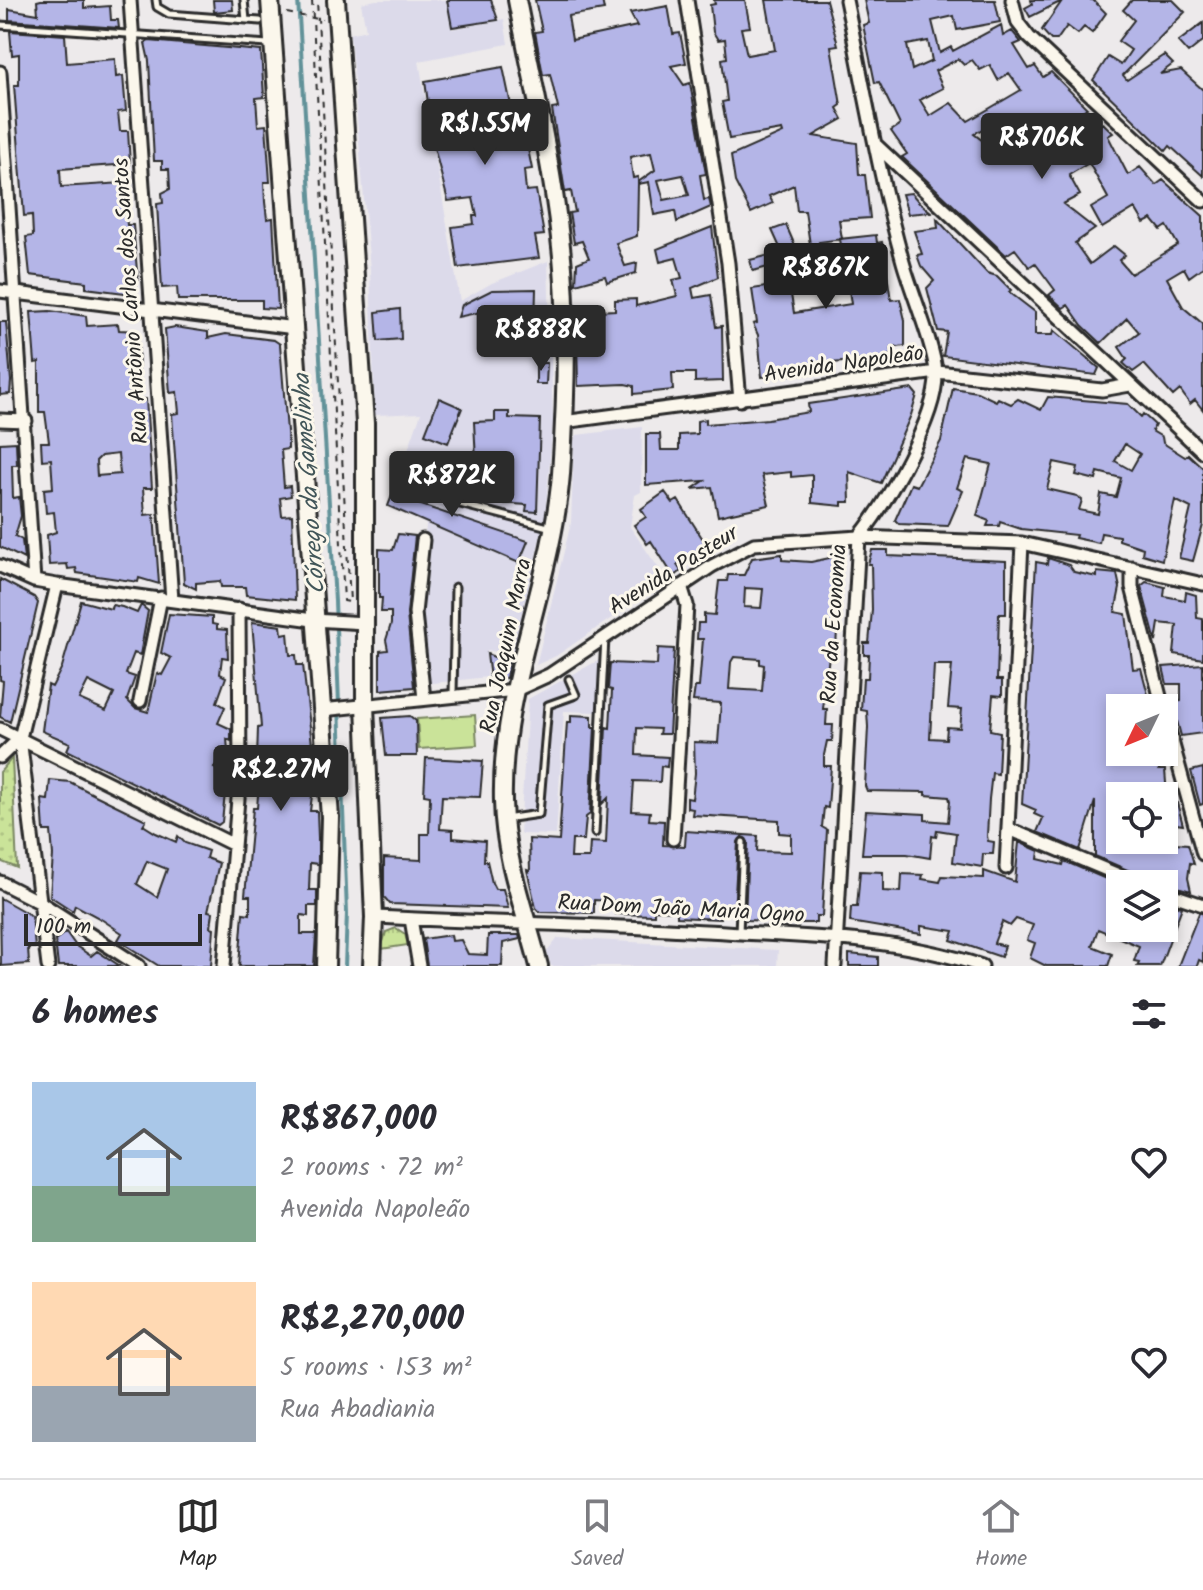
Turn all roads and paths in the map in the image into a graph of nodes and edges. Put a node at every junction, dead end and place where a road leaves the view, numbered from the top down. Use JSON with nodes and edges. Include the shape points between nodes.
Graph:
{"nodes":[{"id":1,"x":130,"y":0,"type":"edge"},
{"id":2,"x":156,"y":0,"type":"edge"},
{"id":3,"x":244,"y":0,"type":"edge"},
{"id":4,"x":312,"y":0,"type":"edge"},
{"id":5,"x":317,"y":0,"type":"edge"},
{"id":6,"x":337,"y":0,"type":"edge"},
{"id":7,"x":517,"y":0,"type":"edge"},
{"id":8,"x":687,"y":0,"type":"edge"},
{"id":9,"x":846,"y":0,"type":"edge"},
{"id":10,"x":1012,"y":0,"type":"edge"},
{"id":11,"x":275,"y":6,"type":"edge"},
{"id":12,"x":307,"y":18,"type":"dead end"},
{"id":13,"x":246,"y":20,"type":"junction"},
{"id":14,"x":260,"y":21,"type":"dead end"},
{"id":15,"x":0,"y":25,"type":"edge"},
{"id":16,"x":133,"y":36,"type":"junction"},
{"id":17,"x":273,"y":44,"type":"junction"},
{"id":18,"x":0,"y":72,"type":"edge"},
{"id":19,"x":877,"y":146,"type":"junction"},
{"id":20,"x":3,"y":159,"type":"edge"},
{"id":21,"x":1203,"y":201,"type":"edge"},
{"id":22,"x":0,"y":291,"type":"edge"},
{"id":23,"x":15,"y":292,"type":"junction"},
{"id":24,"x":152,"y":309,"type":"junction"},
{"id":25,"x":295,"y":328,"type":"junction"},
{"id":26,"x":937,"y":372,"type":"junction"},
{"id":27,"x":1130,"y":385,"type":"junction"},
{"id":28,"x":740,"y":400,"type":"junction"},
{"id":29,"x":0,"y":420,"type":"edge"},
{"id":30,"x":26,"y":421,"type":"junction"},
{"id":31,"x":563,"y":422,"type":"junction"},
{"id":32,"x":1203,"y":452,"type":"edge"},
{"id":33,"x":460,"y":504,"type":"dead end"},
{"id":34,"x":555,"y":529,"type":"junction"},
{"id":35,"x":859,"y":537,"type":"junction"},
{"id":36,"x":423,"y":540,"type":"dead end"},
{"id":37,"x":1022,"y":543,"type":"junction"},
{"id":38,"x":0,"y":566,"type":"edge"},
{"id":39,"x":1132,"y":567,"type":"junction"},
{"id":40,"x":34,"y":581,"type":"junction"},
{"id":41,"x":1203,"y":584,"type":"edge"},
{"id":42,"x":57,"y":585,"type":"junction"},
{"id":43,"x":681,"y":586,"type":"junction"},
{"id":44,"x":455,"y":587,"type":"dead end"},
{"id":45,"x":167,"y":599,"type":"junction"},
{"id":46,"x":239,"y":609,"type":"junction"},
{"id":47,"x":313,"y":620,"type":"junction"},
{"id":48,"x":365,"y":623,"type":"junction"},
{"id":49,"x":605,"y":637,"type":"junction"},
{"id":50,"x":569,"y":679,"type":"dead end"},
{"id":51,"x":516,"y":690,"type":"junction"},
{"id":52,"x":1159,"y":694,"type":"edge"},
{"id":53,"x":453,"y":696,"type":"junction"},
{"id":54,"x":424,"y":699,"type":"junction"},
{"id":55,"x":140,"y":701,"type":"dead end"},
{"id":56,"x":365,"y":705,"type":"junction"},
{"id":57,"x":327,"y":710,"type":"junction"},
{"id":58,"x":0,"y":729,"type":"edge"},
{"id":59,"x":20,"y":738,"type":"junction"},
{"id":60,"x":0,"y":757,"type":"edge"},
{"id":61,"x":1178,"y":764,"type":"edge"},
{"id":62,"x":504,"y":819,"type":"junction"},
{"id":63,"x":1009,"y":829,"type":"junction"},
{"id":64,"x":595,"y":833,"type":"dead end"},
{"id":65,"x":673,"y":839,"type":"dead end"},
{"id":66,"x":743,"y":842,"type":"dead end"},
{"id":67,"x":234,"y":845,"type":"junction"},
{"id":68,"x":1203,"y":854,"type":"edge"},
{"id":69,"x":1006,"y":868,"type":"dead end"},
{"id":70,"x":1107,"y":870,"type":"edge"},
{"id":71,"x":0,"y":882,"type":"edge"},
{"id":72,"x":1178,"y":897,"type":"edge"},
{"id":73,"x":43,"y":904,"type":"junction"},
{"id":74,"x":1203,"y":905,"type":"edge"},
{"id":75,"x":374,"y":917,"type":"junction"},
{"id":76,"x":411,"y":919,"type":"junction"},
{"id":77,"x":527,"y":922,"type":"junction"},
{"id":78,"x":739,"y":933,"type":"junction"},
{"id":79,"x":837,"y":938,"type":"junction"},
{"id":80,"x":48,"y":966,"type":"edge"},
{"id":81,"x":139,"y":966,"type":"edge"},
{"id":82,"x":224,"y":966,"type":"edge"},
{"id":83,"x":326,"y":966,"type":"edge"},
{"id":84,"x":372,"y":966,"type":"edge"},
{"id":85,"x":419,"y":966,"type":"edge"},
{"id":86,"x":539,"y":966,"type":"edge"},
{"id":87,"x":835,"y":966,"type":"edge"},
{"id":88,"x":982,"y":966,"type":"edge"}],
"edges":[{"from":1,"to":16,"type":"street","name":"Rua Antônio Carlos dos Santos"},
{"from":2,"to":13,"type":"lane","via":[[165,13]]},
{"from":3,"to":13,"type":"lane"},
{"from":4,"to":5,"type":"path","via":[[344,601],[350,602]]},
{"from":6,"to":48,"type":"main road","via":[[365,423]]},
{"from":7,"to":31,"type":"main road","name":"Rua Joaquim Marra","via":[[561,239]]},
{"from":8,"to":28,"type":"street","via":[[728,263]]},
{"from":9,"to":19,"type":"street"},
{"from":10,"to":21,"type":"street","via":[[1018,23],[1029,37]]},
{"from":11,"to":12,"type":"path"},
{"from":11,"to":17,"type":"main road"},
{"from":13,"to":14,"type":"lane"},
{"from":15,"to":16,"type":"lane"},
{"from":16,"to":17,"type":"lane"},
{"from":16,"to":24,"type":"street","name":"Rua Antônio Carlos dos Santos"},
{"from":17,"to":25,"type":"main road"},
{"from":18,"to":20,"type":"street"},
{"from":19,"to":26,"type":"street","via":[[903,262]]},
{"from":19,"to":27,"type":"street"},
{"from":20,"to":23,"type":"street"},
{"from":22,"to":23,"type":"street"},
{"from":23,"to":24,"type":"street"},
{"from":23,"to":30,"type":"street"},
{"from":24,"to":25,"type":"street"},
{"from":24,"to":45,"type":"street","name":"Rua Antônio Carlos dos Santos"},
{"from":25,"to":47,"type":"main road"},
{"from":26,"to":27,"type":"street","name":"Avenida Napoleão","via":[[1090,389]]},
{"from":26,"to":28,"type":"street","name":"Avenida Napoleão"},
{"from":26,"to":35,"type":"street","name":"Rua da Economia","via":[[933,396],[906,462],[879,513]]},
{"from":27,"to":32,"type":"street"},
{"from":28,"to":31,"type":"street","name":"Avenida Napoleão"},
{"from":29,"to":30,"type":"street"},
{"from":30,"to":40,"type":"street"},
{"from":31,"to":34,"type":"main road","name":"Rua Joaquim Marra"},
{"from":33,"to":34,"type":"lane"},
{"from":34,"to":51,"type":"main road","name":"Rua Joaquim Marra"},
{"from":35,"to":37,"type":"street","name":"Avenida Pasteur"},
{"from":35,"to":43,"type":"street","name":"Avenida Pasteur","via":[[744,546]]},
{"from":35,"to":79,"type":"street","name":"Rua da Economia"},
{"from":36,"to":54,"type":"street","via":[[415,613]]},
{"from":37,"to":39,"type":"street","name":"Avenida Pasteur"},
{"from":37,"to":63,"type":"street"},
{"from":38,"to":40,"type":"street"},
{"from":39,"to":41,"type":"street","name":"Avenida Pasteur"},
{"from":39,"to":52,"type":"street","via":[[1132,587]]},
{"from":40,"to":42,"type":"street"},
{"from":42,"to":45,"type":"street"},
{"from":42,"to":59,"type":"street"},
{"from":43,"to":49,"type":"street","name":"Avenida Pasteur"},
{"from":43,"to":65,"type":"street","via":[[687,605]]},
{"from":44,"to":53,"type":"lane"},
{"from":45,"to":46,"type":"street"},
{"from":45,"to":55,"type":"street","name":"Rua Antônio Carlos dos Santos"},
{"from":46,"to":47,"type":"street"},
{"from":46,"to":67,"type":"street","via":[[242,709]]},
{"from":47,"to":48,"type":"street"},
{"from":47,"to":57,"type":"main road"},
{"from":48,"to":56,"type":"main road"},
{"from":49,"to":51,"type":"street","name":"Avenida Pasteur"},
{"from":49,"to":64,"type":"lane"},
{"from":50,"to":62,"type":"lane","via":[[576,695],[548,705],[539,814]]},
{"from":51,"to":53,"type":"street","name":"Avenida Pasteur"},
{"from":51,"to":62,"type":"main road","name":"Rua Joaquim Marra"},
{"from":53,"to":54,"type":"street","name":"Avenida Pasteur"},
{"from":54,"to":56,"type":"street","name":"Avenida Pasteur"},
{"from":56,"to":57,"type":"street","name":"Avenida Pasteur"},
{"from":56,"to":75,"type":"main road"},
{"from":57,"to":83,"type":"main road"},
{"from":58,"to":59,"type":"street"},
{"from":59,"to":60,"type":"street"},
{"from":59,"to":67,"type":"street"},
{"from":59,"to":73,"type":"street"},
{"from":61,"to":68,"type":"street"},
{"from":62,"to":77,"type":"main road","name":"Rua Joaquim Marra"},
{"from":63,"to":69,"type":"street"},
{"from":63,"to":70,"type":"street"},
{"from":66,"to":78,"type":"lane"},
{"from":67,"to":82,"type":"street"},
{"from":71,"to":73,"type":"street"},
{"from":72,"to":74,"type":"street"},
{"from":73,"to":80,"type":"street"},
{"from":73,"to":81,"type":"street"},
{"from":75,"to":76,"type":"street","name":"Rua Dom João Maria Ogno"},
{"from":75,"to":84,"type":"main road"},
{"from":76,"to":77,"type":"street","name":"Rua Dom João Maria Ogno"},
{"from":76,"to":85,"type":"street"},
{"from":77,"to":78,"type":"street","name":"Rua Dom João Maria Ogno"},
{"from":77,"to":86,"type":"main road","name":"Rua Joaquim Marra"},
{"from":78,"to":79,"type":"street","name":"Rua Dom João Maria Ogno"},
{"from":79,"to":87,"type":"street","name":"Rua da Economia"},
{"from":79,"to":88,"type":"street","name":"Rua Dom João Maria Ogno","via":[[915,946]]}]}
